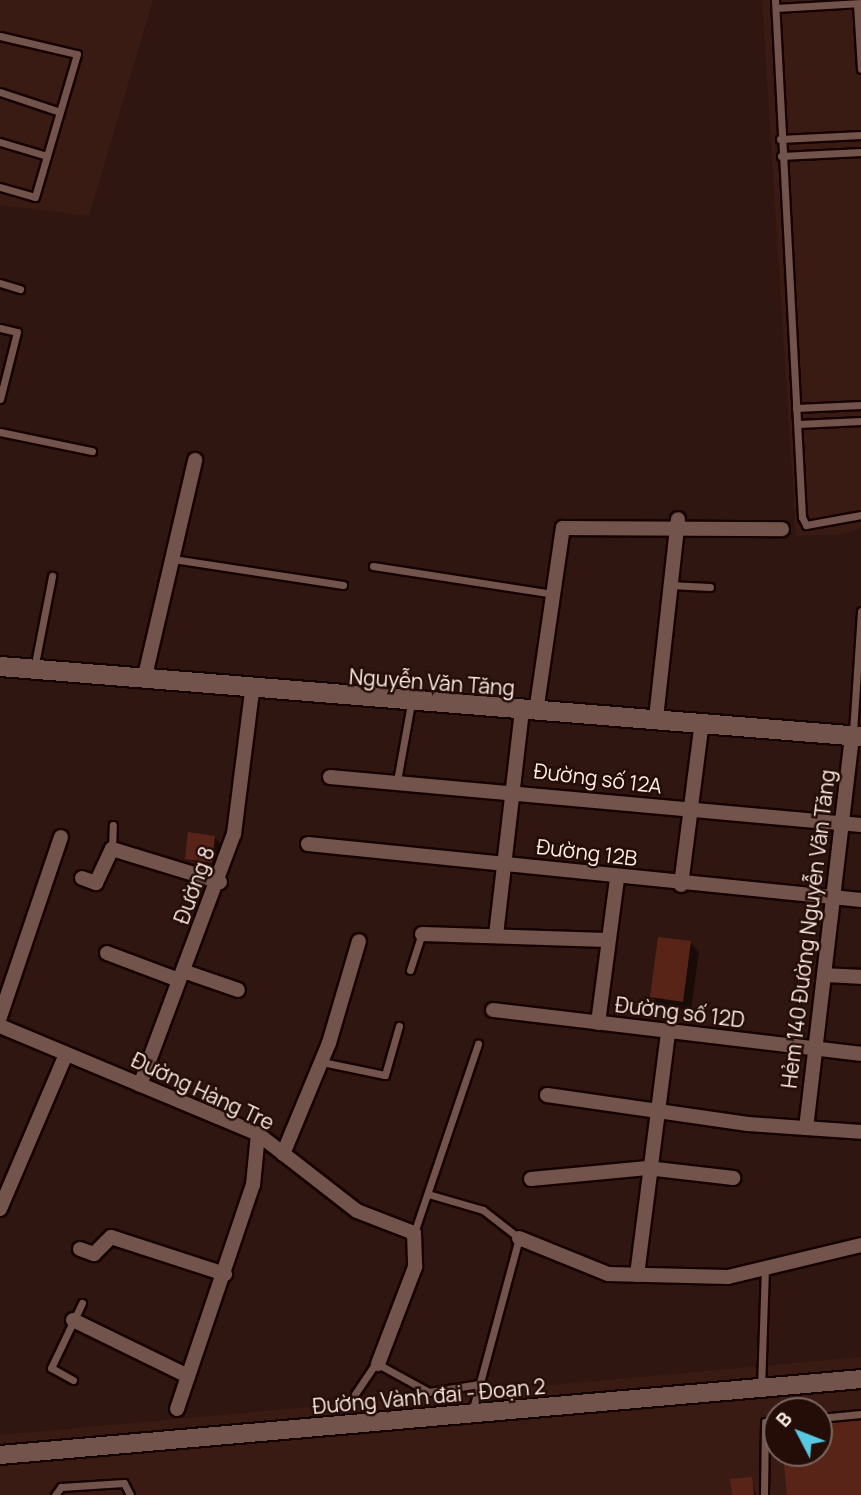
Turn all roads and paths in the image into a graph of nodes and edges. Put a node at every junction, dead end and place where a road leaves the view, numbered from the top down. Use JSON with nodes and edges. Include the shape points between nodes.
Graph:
{"nodes":[{"id":1,"x":859,"y":3,"type":"edge"},
{"id":2,"x":776,"y":4,"type":"edge"},
{"id":3,"x":0,"y":36,"type":"edge"},
{"id":4,"x":861,"y":69,"type":"edge"},
{"id":5,"x":0,"y":92,"type":"edge"},
{"id":6,"x":60,"y":112,"type":"junction"},
{"id":7,"x":861,"y":135,"type":"edge"},
{"id":8,"x":780,"y":139,"type":"junction"},
{"id":9,"x":0,"y":142,"type":"edge"},
{"id":10,"x":861,"y":152,"type":"edge"},
{"id":11,"x":47,"y":156,"type":"junction"},
{"id":12,"x":781,"y":156,"type":"junction"},
{"id":13,"x":0,"y":187,"type":"edge"},
{"id":14,"x":0,"y":283,"type":"edge"},
{"id":15,"x":20,"y":289,"type":"dead end"},
{"id":16,"x":0,"y":328,"type":"edge"},
{"id":17,"x":0,"y":399,"type":"edge"},
{"id":18,"x":861,"y":405,"type":"edge"},
{"id":19,"x":796,"y":408,"type":"junction"},
{"id":20,"x":861,"y":421,"type":"edge"},
{"id":21,"x":798,"y":424,"type":"junction"},
{"id":22,"x":0,"y":432,"type":"edge"},
{"id":23,"x":92,"y":451,"type":"dead end"},
{"id":24,"x":195,"y":460,"type":"dead end"},
{"id":25,"x":861,"y":515,"type":"edge"},
{"id":26,"x":677,"y":524,"type":"junction"},
{"id":27,"x":782,"y":529,"type":"dead end"},
{"id":28,"x":172,"y":559,"type":"junction"},
{"id":29,"x":373,"y":566,"type":"dead end"},
{"id":30,"x":52,"y":576,"type":"dead end"},
{"id":31,"x":343,"y":585,"type":"dead end"},
{"id":32,"x":670,"y":585,"type":"junction"},
{"id":33,"x":710,"y":587,"type":"dead end"},
{"id":34,"x":554,"y":594,"type":"junction"},
{"id":35,"x":861,"y":611,"type":"edge"},
{"id":36,"x":0,"y":666,"type":"edge"},
{"id":37,"x":34,"y":670,"type":"junction"},
{"id":38,"x":144,"y":680,"type":"junction"},
{"id":39,"x":252,"y":691,"type":"junction"},
{"id":40,"x":411,"y":703,"type":"junction"},
{"id":41,"x":529,"y":711,"type":"junction"},
{"id":42,"x":656,"y":718,"type":"junction"},
{"id":43,"x":702,"y":722,"type":"junction"},
{"id":44,"x":857,"y":736,"type":"edge"},
{"id":45,"x":330,"y":777,"type":"dead end"},
{"id":46,"x":397,"y":781,"type":"junction"},
{"id":47,"x":511,"y":789,"type":"junction"},
{"id":48,"x":693,"y":810,"type":"junction"},
{"id":49,"x":843,"y":823,"type":"junction"},
{"id":50,"x":113,"y":825,"type":"dead end"},
{"id":51,"x":861,"y":825,"type":"edge"},
{"id":52,"x":61,"y":837,"type":"dead end"},
{"id":53,"x":309,"y":844,"type":"dead end"},
{"id":54,"x":112,"y":849,"type":"junction"},
{"id":55,"x":500,"y":862,"type":"junction"},
{"id":56,"x":82,"y":878,"type":"dead end"},
{"id":57,"x":617,"y":878,"type":"junction"},
{"id":58,"x":220,"y":882,"type":"junction"},
{"id":59,"x":681,"y":885,"type":"junction"},
{"id":60,"x":833,"y":898,"type":"junction"},
{"id":61,"x":861,"y":900,"type":"edge"},
{"id":62,"x":422,"y":934,"type":"joint"},
{"id":63,"x":496,"y":935,"type":"junction"},
{"id":64,"x":607,"y":940,"type":"junction"},
{"id":65,"x":359,"y":941,"type":"dead end"},
{"id":66,"x":107,"y":953,"type":"dead end"},
{"id":67,"x":410,"y":970,"type":"dead end"},
{"id":68,"x":824,"y":975,"type":"junction"},
{"id":69,"x":181,"y":976,"type":"junction"},
{"id":70,"x":861,"y":978,"type":"edge"},
{"id":71,"x":238,"y":990,"type":"dead end"},
{"id":72,"x":493,"y":1010,"type":"dead end"},
{"id":73,"x":0,"y":1017,"type":"edge"},
{"id":74,"x":598,"y":1023,"type":"junction"},
{"id":75,"x":0,"y":1026,"type":"edge"},
{"id":76,"x":399,"y":1026,"type":"dead end"},
{"id":77,"x":668,"y":1032,"type":"junction"},
{"id":78,"x":478,"y":1044,"type":"dead end"},
{"id":79,"x":812,"y":1049,"type":"junction"},
{"id":80,"x":66,"y":1054,"type":"junction"},
{"id":81,"x":861,"y":1054,"type":"edge"},
{"id":82,"x":322,"y":1062,"type":"junction"},
{"id":83,"x":140,"y":1085,"type":"junction"},
{"id":84,"x":547,"y":1095,"type":"dead end"},
{"id":85,"x":655,"y":1112,"type":"junction"},
{"id":86,"x":806,"y":1128,"type":"junction"},
{"id":87,"x":861,"y":1132,"type":"edge"},
{"id":88,"x":258,"y":1134,"type":"junction"},
{"id":89,"x":283,"y":1154,"type":"junction"},
{"id":90,"x":647,"y":1168,"type":"junction"},
{"id":91,"x":733,"y":1178,"type":"dead end"},
{"id":92,"x":531,"y":1179,"type":"dead end"},
{"id":93,"x":428,"y":1194,"type":"junction"},
{"id":94,"x":0,"y":1209,"type":"edge"},
{"id":95,"x":414,"y":1233,"type":"junction"},
{"id":96,"x":519,"y":1238,"type":"junction"},
{"id":97,"x":861,"y":1245,"type":"edge"},
{"id":98,"x":80,"y":1249,"type":"dead end"},
{"id":99,"x":765,"y":1268,"type":"junction"},
{"id":100,"x":225,"y":1274,"type":"junction"},
{"id":101,"x":637,"y":1275,"type":"junction"},
{"id":102,"x":82,"y":1303,"type":"dead end"},
{"id":103,"x":73,"y":1320,"type":"junction"},
{"id":104,"x":378,"y":1364,"type":"junction"},
{"id":105,"x":188,"y":1376,"type":"junction"},
{"id":106,"x":861,"y":1379,"type":"edge"},
{"id":107,"x":73,"y":1380,"type":"dead end"},
{"id":108,"x":479,"y":1384,"type":"junction"},
{"id":109,"x":761,"y":1389,"type":"junction"},
{"id":110,"x":355,"y":1394,"type":"dead end"},
{"id":111,"x":177,"y":1409,"type":"dead end"},
{"id":112,"x":861,"y":1414,"type":"edge"},
{"id":113,"x":471,"y":1416,"type":"junction"},
{"id":114,"x":833,"y":1417,"type":"edge"},
{"id":115,"x":0,"y":1455,"type":"edge"},
{"id":116,"x":764,"y":1467,"type":"edge"},
{"id":117,"x":55,"y":1495,"type":"edge"},
{"id":118,"x":130,"y":1495,"type":"edge"},
{"id":119,"x":764,"y":1495,"type":"edge"}],
"edges":[{"from":1,"to":2,"type":"lane"},
{"from":1,"to":4,"type":"lane"},
{"from":2,"to":8,"type":"lane"},
{"from":3,"to":6,"type":"lane","via":[[77,54]]},
{"from":5,"to":6,"type":"lane"},
{"from":6,"to":11,"type":"lane"},
{"from":7,"to":8,"type":"lane"},
{"from":8,"to":12,"type":"lane"},
{"from":9,"to":11,"type":"lane"},
{"from":10,"to":12,"type":"lane"},
{"from":11,"to":13,"type":"lane","via":[[35,197]]},
{"from":12,"to":19,"type":"lane"},
{"from":14,"to":15,"type":"lane"},
{"from":16,"to":17,"type":"lane","via":[[17,332]]},
{"from":18,"to":19,"type":"lane"},
{"from":19,"to":21,"type":"lane"},
{"from":20,"to":21,"type":"lane"},
{"from":21,"to":25,"type":"lane","via":[[806,525]]},
{"from":22,"to":23,"type":"lane"},
{"from":24,"to":28,"type":"street"},
{"from":26,"to":27,"type":"street"},
{"from":26,"to":32,"type":"street"},
{"from":26,"to":34,"type":"street","via":[[563,528]]},
{"from":28,"to":31,"type":"lane"},
{"from":28,"to":38,"type":"street"},
{"from":29,"to":34,"type":"lane"},
{"from":30,"to":37,"type":"lane"},
{"from":32,"to":33,"type":"lane"},
{"from":32,"to":42,"type":"street"},
{"from":34,"to":41,"type":"street"},
{"from":35,"to":44,"type":"lane"},
{"from":36,"to":37,"type":"main road","name":"Nguyễn Văn Tăng"},
{"from":37,"to":38,"type":"main road","name":"Nguyễn Văn Tăng"},
{"from":38,"to":39,"type":"main road","name":"Nguyễn Văn Tăng"},
{"from":39,"to":40,"type":"main road","name":"Nguyễn Văn Tăng"},
{"from":39,"to":58,"type":"street","name":"Đường 8","via":[[234,834]]},
{"from":40,"to":41,"type":"main road","name":"Nguyễn Văn Tăng"},
{"from":40,"to":46,"type":"lane"},
{"from":41,"to":42,"type":"main road","name":"Nguyễn Văn Tăng"},
{"from":41,"to":47,"type":"street"},
{"from":42,"to":43,"type":"main road","name":"Nguyễn Văn Tăng"},
{"from":43,"to":44,"type":"main road","name":"Nguyễn Văn Tăng"},
{"from":43,"to":48,"type":"street"},
{"from":44,"to":49,"type":"street","name":"Hẻm 140 Đường Nguyễn Văn Tăng"},
{"from":45,"to":46,"type":"street","name":"Đường số 12A"},
{"from":46,"to":47,"type":"street","name":"Đường số 12A"},
{"from":47,"to":48,"type":"street","name":"Đường số 12A"},
{"from":47,"to":55,"type":"street"},
{"from":48,"to":49,"type":"street","name":"Đường số 12A"},
{"from":48,"to":59,"type":"street"},
{"from":49,"to":51,"type":"street","name":"Đường số 12A"},
{"from":49,"to":60,"type":"street","name":"Hẻm 140 Đường Nguyễn Văn Tăng"},
{"from":50,"to":54,"type":"lane"},
{"from":52,"to":73,"type":"street"},
{"from":53,"to":55,"type":"street","name":"Đường 12B"},
{"from":54,"to":56,"type":"street","via":[[96,883]]},
{"from":54,"to":58,"type":"street"},
{"from":55,"to":57,"type":"street","name":"Đường 12B"},
{"from":55,"to":63,"type":"street"},
{"from":57,"to":59,"type":"street","name":"Đường 12B"},
{"from":57,"to":64,"type":"street"},
{"from":58,"to":69,"type":"street","name":"Đường 8"},
{"from":59,"to":60,"type":"street","name":"Đường 12B"},
{"from":60,"to":61,"type":"street","name":"Đường 12B"},
{"from":60,"to":68,"type":"street","name":"Hẻm 140 Đường Nguyễn Văn Tăng"},
{"from":62,"to":63,"type":"street"},
{"from":62,"to":67,"type":"lane"},
{"from":63,"to":64,"type":"street"},
{"from":64,"to":74,"type":"street"},
{"from":65,"to":82,"type":"street"},
{"from":66,"to":69,"type":"street"},
{"from":68,"to":70,"type":"street"},
{"from":68,"to":79,"type":"street","name":"Hẻm 140 Đường Nguyễn Văn Tăng"},
{"from":69,"to":71,"type":"street"},
{"from":69,"to":83,"type":"street","name":"Đường 8"},
{"from":72,"to":74,"type":"street","name":"Đường số 12D"},
{"from":74,"to":77,"type":"street","name":"Đường số 12D"},
{"from":75,"to":80,"type":"street","name":"Đường Hàng Tre"},
{"from":76,"to":82,"type":"lane","via":[[385,1075]]},
{"from":77,"to":79,"type":"street","name":"Đường số 12D"},
{"from":77,"to":85,"type":"street"},
{"from":78,"to":93,"type":"lane"},
{"from":79,"to":81,"type":"street","name":"Đường số 12D"},
{"from":79,"to":86,"type":"street","name":"Hẻm 140 Đường Nguyễn Văn Tăng"},
{"from":80,"to":83,"type":"street","name":"Đường Hàng Tre"},
{"from":80,"to":94,"type":"street"},
{"from":82,"to":89,"type":"street"},
{"from":83,"to":88,"type":"street","name":"Đường Hàng Tre"},
{"from":84,"to":85,"type":"street"},
{"from":85,"to":86,"type":"street"},
{"from":85,"to":90,"type":"street"},
{"from":86,"to":87,"type":"street"},
{"from":88,"to":89,"type":"street","name":"Đường Hàng Tre"},
{"from":88,"to":100,"type":"street","via":[[253,1185]]},
{"from":89,"to":95,"type":"street","name":"Đường Hàng Tre","via":[[357,1211]]},
{"from":90,"to":91,"type":"street"},
{"from":90,"to":92,"type":"street"},
{"from":90,"to":101,"type":"street"},
{"from":93,"to":95,"type":"lane"},
{"from":93,"to":96,"type":"lane","via":[[483,1210]]},
{"from":95,"to":104,"type":"street","via":[[415,1267]]},
{"from":96,"to":101,"type":"street","via":[[608,1274]]},
{"from":96,"to":108,"type":"lane"},
{"from":97,"to":99,"type":"street"},
{"from":98,"to":100,"type":"street","via":[[94,1254],[111,1237]]},
{"from":99,"to":101,"type":"street","via":[[729,1277]]},
{"from":99,"to":109,"type":"lane"},
{"from":100,"to":105,"type":"street"},
{"from":102,"to":103,"type":"lane"},
{"from":103,"to":105,"type":"street"},
{"from":103,"to":107,"type":"lane","via":[[51,1372]]},
{"from":104,"to":108,"type":"lane","via":[[429,1392]]},
{"from":104,"to":110,"type":"lane"},
{"from":105,"to":111,"type":"street"},
{"from":106,"to":109,"type":"street","name":"Đường Vành đai - Đoạn 2"},
{"from":108,"to":113,"type":"lane"},
{"from":109,"to":113,"type":"street","name":"Đường Vành đai - Đoạn 2"},
{"from":112,"to":114,"type":"lane"},
{"from":113,"to":115,"type":"street","name":"Đường Vành đai - Đoạn 2"},
{"from":116,"to":119,"type":"lane"},
{"from":117,"to":118,"type":"lane","via":[[61,1487],[124,1483]]}]}
